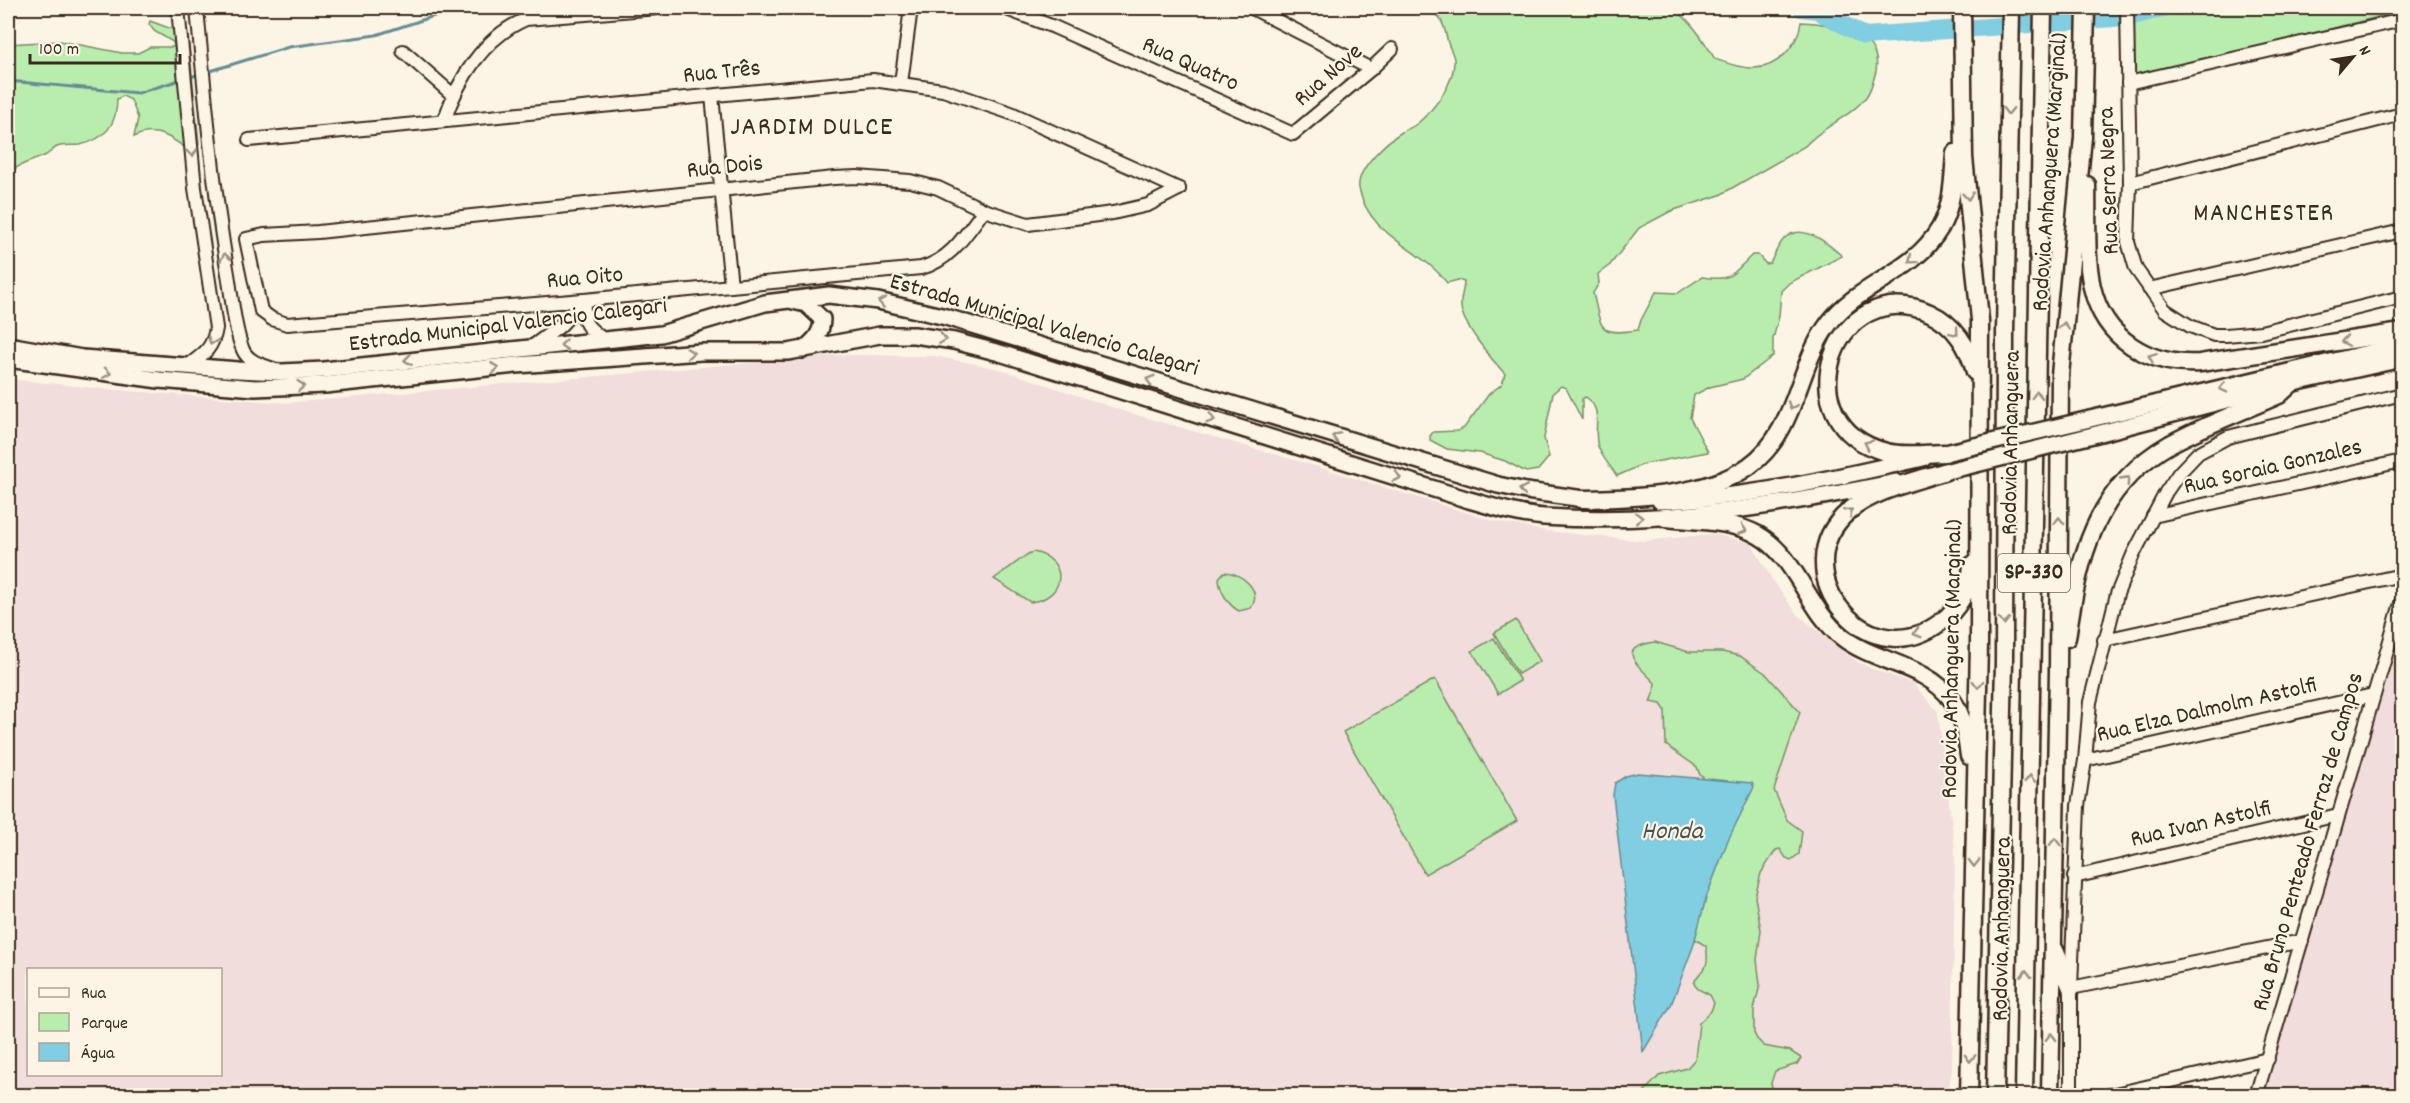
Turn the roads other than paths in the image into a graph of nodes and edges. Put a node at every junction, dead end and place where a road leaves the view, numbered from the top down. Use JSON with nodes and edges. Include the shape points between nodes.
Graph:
{"nodes":[{"id":1,"x":178,"y":8,"type":"edge"},
{"id":2,"x":197,"y":8,"type":"edge"},
{"id":3,"x":658,"y":8,"type":"edge"},
{"id":4,"x":911,"y":8,"type":"edge"},
{"id":5,"x":1004,"y":8,"type":"edge"},
{"id":6,"x":1252,"y":8,"type":"edge"},
{"id":7,"x":1962,"y":8,"type":"edge"},
{"id":8,"x":2011,"y":8,"type":"edge"},
{"id":9,"x":2043,"y":8,"type":"edge"},
{"id":10,"x":2086,"y":8,"type":"edge"},
{"id":11,"x":2127,"y":8,"type":"edge"},
{"id":12,"x":2403,"y":20,"type":"edge"},
{"id":13,"x":1392,"y":50,"type":"dead end"},
{"id":14,"x":403,"y":51,"type":"dead end"},
{"id":15,"x":1961,"y":61,"type":"junction"},
{"id":16,"x":1371,"y":69,"type":"junction"},
{"id":17,"x":901,"y":83,"type":"junction"},
{"id":18,"x":2128,"y":83,"type":"junction"},
{"id":19,"x":453,"y":95,"type":"junction"},
{"id":20,"x":712,"y":96,"type":"junction"},
{"id":21,"x":2403,"y":114,"type":"edge"},
{"id":22,"x":444,"y":121,"type":"junction"},
{"id":23,"x":1293,"y":134,"type":"joint"},
{"id":24,"x":2083,"y":137,"type":"junction"},
{"id":25,"x":249,"y":140,"type":"dead end"},
{"id":26,"x":2130,"y":183,"type":"junction"},
{"id":27,"x":721,"y":189,"type":"junction"},
{"id":28,"x":1179,"y":189,"type":"joint"},
{"id":29,"x":984,"y":210,"type":"junction"},
{"id":30,"x":2403,"y":231,"type":"edge"},
{"id":31,"x":264,"y":235,"type":"joint"},
{"id":32,"x":731,"y":286,"type":"junction"},
{"id":33,"x":2149,"y":289,"type":"junction"},
{"id":34,"x":2403,"y":297,"type":"edge"},
{"id":35,"x":584,"y":300,"type":"junction"},
{"id":36,"x":785,"y":300,"type":"junction"},
{"id":37,"x":2403,"y":332,"type":"edge"},
{"id":38,"x":605,"y":340,"type":"junction"},
{"id":39,"x":8,"y":345,"type":"edge"},
{"id":40,"x":2403,"y":345,"type":"edge"},
{"id":41,"x":529,"y":349,"type":"junction"},
{"id":42,"x":803,"y":350,"type":"junction"},
{"id":43,"x":8,"y":359,"type":"edge"},
{"id":44,"x":2403,"y":359,"type":"edge"},
{"id":45,"x":189,"y":365,"type":"junction"},
{"id":46,"x":282,"y":372,"type":"junction"},
{"id":47,"x":2292,"y":383,"type":"junction"},
{"id":48,"x":2403,"y":393,"type":"edge"},
{"id":49,"x":1981,"y":418,"type":"junction"},
{"id":50,"x":1947,"y":452,"type":"junction"},
{"id":51,"x":2403,"y":460,"type":"edge"},
{"id":52,"x":1949,"y":470,"type":"junction"},
{"id":53,"x":1980,"y":497,"type":"junction"},
{"id":54,"x":1581,"y":499,"type":"junction"},
{"id":55,"x":2153,"y":516,"type":"junction"},
{"id":56,"x":1665,"y":518,"type":"junction"},
{"id":57,"x":2403,"y":574,"type":"edge"},
{"id":58,"x":2403,"y":600,"type":"edge"},
{"id":59,"x":2104,"y":640,"type":"junction"},
{"id":60,"x":2058,"y":670,"type":"junction"},
{"id":61,"x":2373,"y":695,"type":"junction"},
{"id":62,"x":2085,"y":760,"type":"junction"},
{"id":63,"x":1976,"y":804,"type":"junction"},
{"id":64,"x":2338,"y":815,"type":"junction"},
{"id":65,"x":2074,"y":877,"type":"junction"},
{"id":66,"x":2302,"y":941,"type":"junction"},
{"id":67,"x":2053,"y":945,"type":"junction"},
{"id":68,"x":2070,"y":988,"type":"junction"},
{"id":69,"x":2268,"y":1059,"type":"junction"},
{"id":70,"x":1969,"y":1095,"type":"edge"},
{"id":71,"x":1995,"y":1095,"type":"edge"},
{"id":72,"x":2024,"y":1095,"type":"edge"},
{"id":73,"x":2050,"y":1095,"type":"edge"},
{"id":74,"x":2072,"y":1095,"type":"edge"},
{"id":75,"x":2106,"y":1095,"type":"edge"},
{"id":76,"x":2256,"y":1095,"type":"edge"}],
"edges":[{"from":1,"to":45,"type":"street","one_way":true,"via":[[195,188],[216,328],[210,350]]},
{"from":46,"to":2,"type":"street","one_way":true,"via":[[252,360],[241,344],[218,215]]},
{"from":3,"to":19,"type":"street","via":[[526,20],[508,27],[488,44]]},
{"from":4,"to":17,"type":"street"},
{"from":5,"to":23,"type":"street","name":"Rua Quatro"},
{"from":6,"to":16,"type":"street"},
{"from":7,"to":15,"type":"highway","name":"Rodovia Anhanguera (Marginal)"},
{"from":8,"to":71,"type":"highway","name":"Rodovia Anhanguera","number":"SP-330","one_way":true},
{"from":72,"to":9,"type":"highway","name":"Rodovia Anhanguera","number":"SP-330","one_way":true},
{"from":10,"to":24,"type":"highway","name":"Rodovia Anhanguera (Marginal)"},
{"from":11,"to":18,"type":"street","name":"Rua Serra Negra"},
{"from":12,"to":18,"type":"street"},
{"from":13,"to":16,"type":"street","name":"Rua Nove"},
{"from":14,"to":19,"type":"street"},
{"from":15,"to":49,"type":"highway","name":"Rodovia Anhanguera (Marginal)","one_way":true,"via":[[1964,158],[1980,320]]},
{"from":15,"to":54,"type":"highway","one_way":true,"via":[[1952,196],[1941,225],[1917,257],[1832,319],[1817,341],[1789,415],[1772,444],[1737,474],[1696,488],[1626,498]]},
{"from":16,"to":23,"type":"street","name":"Rua Nove"},
{"from":17,"to":20,"type":"street","name":"Rua Três","via":[[855,81]]},
{"from":17,"to":28,"type":"street","name":"Rua Três","via":[[943,90],[1011,113]]},
{"from":18,"to":26,"type":"street","name":"Rua Serra Negra"},
{"from":19,"to":22,"type":"street"},
{"from":20,"to":22,"type":"street","name":"Rua Três"},
{"from":20,"to":27,"type":"street"},
{"from":21,"to":26,"type":"street"},
{"from":22,"to":25,"type":"street","name":"Rua Três"},
{"from":37,"to":24,"type":"highway","one_way":true,"via":[[2200,363],[2172,363],[2140,352],[2114,331],[2092,288]]},
{"from":60,"to":24,"type":"highway","name":"Rodovia Anhanguera (Marginal)","one_way":true,"via":[[2060,375]]},
{"from":26,"to":33,"type":"street","name":"Rua Serra Negra","via":[[2130,249],[2136,269]]},
{"from":27,"to":29,"type":"street","name":"Rua Dois","via":[[834,178],[900,180],[939,188]]},
{"from":27,"to":31,"type":"street","name":"Rua Dois"},
{"from":27,"to":32,"type":"street"},
{"from":28,"to":29,"type":"street","name":"Rua Dois","via":[[1148,205],[1028,224]]},
{"from":29,"to":32,"type":"street","name":"Rua Oito","via":[[958,245],[931,265]]},
{"from":30,"to":33,"type":"street"},
{"from":31,"to":35,"type":"street","name":"Rua Oito","via":[[246,239],[257,299],[261,310],[287,324]]},
{"from":32,"to":35,"type":"street","name":"Rua Oito"},
{"from":33,"to":34,"type":"street","name":"Rua Serra Negra","via":[[2178,320],[2220,335],[2261,332]]},
{"from":35,"to":38,"type":"street","via":[[583,320]]},
{"from":35,"to":41,"type":"street","via":[[560,326]]},
{"from":36,"to":38,"type":"main road","name":"Estrada Municipal Valencio Calegari","via":[[661,334]]},
{"from":36,"to":42,"type":"main road","via":[[806,304],[822,319],[818,335]]},
{"from":54,"to":36,"type":"main road","name":"Estrada Municipal Valencio Calegari","one_way":true,"via":[[1517,489],[1424,464],[946,317],[846,296]]},
{"from":38,"to":41,"type":"main road","name":"Estrada Municipal Valencio Calegari","one_way":true},
{"from":39,"to":45,"type":"main road","name":"Estrada Municipal Valencio Calegari","via":[[82,358]]},
{"from":40,"to":50,"type":"main road","name":"Estrada Municipal Valencio Calegari","one_way":true,"bridge":true},
{"from":41,"to":46,"type":"main road","name":"Estrada Municipal Valencio Calegari","one_way":true},
{"from":43,"to":42,"type":"main road","name":"Estrada Municipal Valencio Calegari","one_way":true,"via":[[159,380],[255,388],[672,354]]},
{"from":42,"to":56,"type":"main road","name":"Estrada Municipal Valencio Calegari","one_way":true,"via":[[880,335],[954,341],[1506,510],[1543,517]]},
{"from":44,"to":47,"type":"main road","name":"Estrada Municipal Valencio Calegari"},
{"from":45,"to":46,"type":"main road","name":"Estrada Municipal Valencio Calegari"},
{"from":47,"to":52,"type":"main road","name":"Estrada Municipal Valencio Calegari","bridge":true},
{"from":60,"to":47,"type":"highway","one_way":true,"via":[[2086,547],[2094,525],[2119,486],[2169,445],[2279,395]]},
{"from":48,"to":55,"type":"street","via":[[2228,437],[2198,453],[2180,473]]},
{"from":50,"to":49,"type":"highway","one_way":true,"via":[[1887,452],[1853,436],[1836,415],[1827,373],[1836,345],[1854,323],[1895,306],[1923,310],[1948,324],[1971,357]]},
{"from":49,"to":53,"type":"highway","name":"Rodovia Anhanguera (Marginal)"},
{"from":50,"to":54,"type":"main road","name":"Estrada Municipal Valencio Calegari","via":[[1811,484],[1735,496],[1618,502]]},
{"from":51,"to":55,"type":"street","name":"Rua Soraia Gonzales"},
{"from":53,"to":52,"type":"highway","one_way":true,"via":[[1972,514],[1969,583],[1945,619],[1919,634],[1894,637],[1870,632],[1849,620],[1832,598],[1825,573],[1827,546],[1838,524],[1860,502]]},
{"from":52,"to":56,"type":"main road","name":"Estrada Municipal Valencio Calegari","via":[[1801,502]]},
{"from":53,"to":63,"type":"highway","name":"Rodovia Anhanguera (Marginal)","one_way":true},
{"from":55,"to":59,"type":"street","via":[[2116,594]]},
{"from":56,"to":63,"type":"highway","one_way":true,"via":[[1728,525],[1758,536],[1779,552],[1817,610],[1843,638],[1942,689],[1962,720]]},
{"from":57,"to":59,"type":"street"},
{"from":58,"to":61,"type":"street","name":"Rua Bruno Penteado Ferraz de Campos"},
{"from":59,"to":62,"type":"street","via":[[2090,702]]},
{"from":67,"to":60,"type":"highway","name":"Rodovia Anhanguera (Marginal)","one_way":true},
{"from":61,"to":62,"type":"street","name":"Rua Elza Dalmolm Astolfi"},
{"from":61,"to":64,"type":"street","name":"Rua Bruno Penteado Ferraz de Campos"},
{"from":62,"to":65,"type":"street"},
{"from":63,"to":70,"type":"highway","name":"Rodovia Anhanguera (Marginal)","one_way":true},
{"from":64,"to":65,"type":"street","name":"Rua Ivan Astolfi"},
{"from":64,"to":66,"type":"street","name":"Rua Bruno Penteado Ferraz de Campos"},
{"from":65,"to":68,"type":"street"},
{"from":66,"to":68,"type":"street"},
{"from":66,"to":69,"type":"street","name":"Rua Bruno Penteado Ferraz de Campos"},
{"from":67,"to":68,"type":"highway"},
{"from":73,"to":67,"type":"highway","name":"Rodovia Anhanguera (Marginal)","one_way":true},
{"from":68,"to":74,"type":"street"},
{"from":69,"to":75,"type":"street"},
{"from":69,"to":76,"type":"street","name":"Rua Bruno Penteado Ferraz de Campos"}]}
